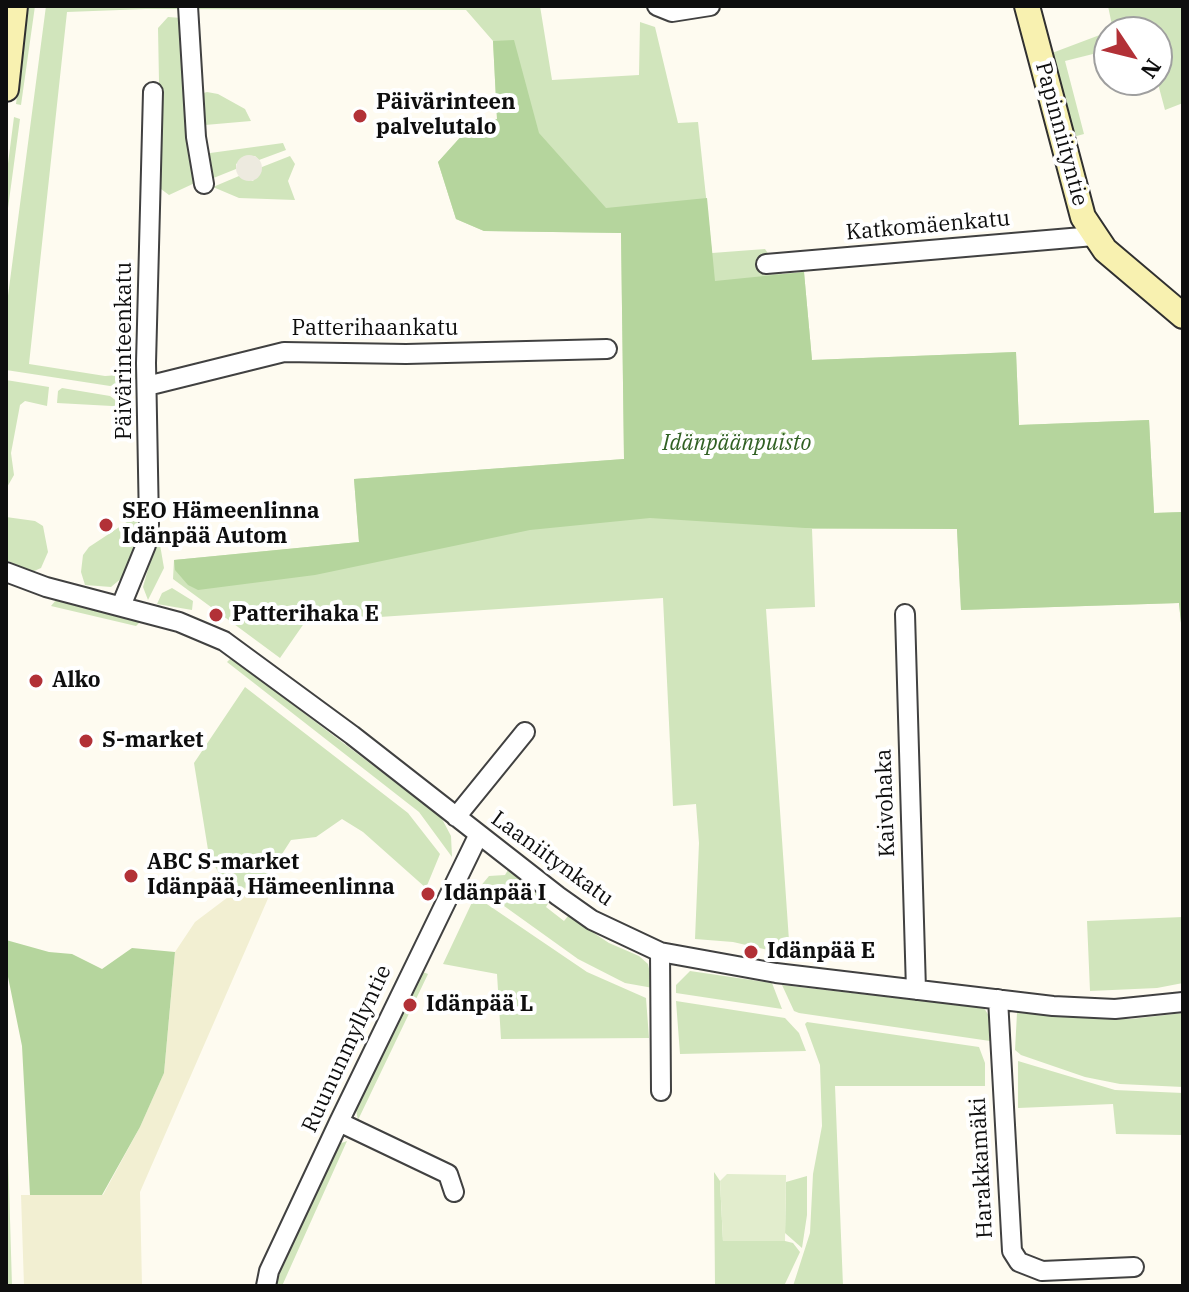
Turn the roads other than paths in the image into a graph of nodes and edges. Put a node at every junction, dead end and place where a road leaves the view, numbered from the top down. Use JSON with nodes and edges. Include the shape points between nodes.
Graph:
{"nodes":[{"id":1,"x":15,"y":6,"type":"edge"},
{"id":2,"x":188,"y":6,"type":"edge"},
{"id":3,"x":710,"y":6,"type":"edge"},
{"id":4,"x":1027,"y":6,"type":"edge"},
{"id":5,"x":659,"y":8,"type":"edge"},
{"id":6,"x":6,"y":89,"type":"edge"},
{"id":7,"x":153,"y":92,"type":"dead end"},
{"id":8,"x":204,"y":184,"type":"dead end"},
{"id":9,"x":1094,"y":236,"type":"junction"},
{"id":10,"x":766,"y":264,"type":"dead end"},
{"id":11,"x":1183,"y":316,"type":"edge"},
{"id":12,"x":607,"y":349,"type":"dead end"},
{"id":13,"x":147,"y":386,"type":"junction"},
{"id":14,"x":6,"y":572,"type":"edge"},
{"id":15,"x":121,"y":606,"type":"junction"},
{"id":16,"x":905,"y":614,"type":"dead end"},
{"id":17,"x":525,"y":732,"type":"dead end"},
{"id":18,"x":456,"y":817,"type":"junction"},
{"id":19,"x":478,"y":836,"type":"junction"},
{"id":20,"x":660,"y":952,"type":"junction"},
{"id":21,"x":916,"y":990,"type":"junction"},
{"id":22,"x":998,"y":999,"type":"junction"},
{"id":23,"x":1183,"y":1002,"type":"edge"},
{"id":24,"x":661,"y":1091,"type":"dead end"},
{"id":25,"x":339,"y":1122,"type":"junction"},
{"id":26,"x":454,"y":1192,"type":"dead end"},
{"id":27,"x":1134,"y":1267,"type":"dead end"},
{"id":28,"x":266,"y":1286,"type":"edge"}],
"edges":[{"from":1,"to":6,"type":"street"},
{"from":2,"to":8,"type":"street"},
{"from":3,"to":5,"type":"street","via":[[672,12]]},
{"from":4,"to":9,"type":"street","name":"Papinniityntie","via":[[1075,190]]},
{"from":7,"to":13,"type":"street","name":"Päivärinteenkatu"},
{"from":9,"to":10,"type":"street","name":"Katkomäenkatu"},
{"from":9,"to":11,"type":"street","name":"Papinniityntie"},
{"from":12,"to":13,"type":"street","name":"Patterihaankatu","via":[[284,352]]},
{"from":13,"to":15,"type":"street","name":"Päivärinteenkatu","via":[[149,524]]},
{"from":14,"to":15,"type":"street","name":"Laaniitynkatu"},
{"from":15,"to":18,"type":"street","name":"Laaniitynkatu","via":[[224,641]]},
{"from":16,"to":21,"type":"street","name":"Kaivohaka"},
{"from":17,"to":18,"type":"street"},
{"from":18,"to":19,"type":"street","name":"Laaniitynkatu"},
{"from":19,"to":20,"type":"street","name":"Laaniitynkatu","via":[[592,920]]},
{"from":19,"to":25,"type":"street","name":"Ruununmyllyntie"},
{"from":20,"to":21,"type":"street","name":"Laaniitynkatu","via":[[704,963]]},
{"from":20,"to":24,"type":"street"},
{"from":21,"to":22,"type":"street","name":"Laaniitynkatu"},
{"from":22,"to":23,"type":"street","name":"Laaniitynkatu","via":[[1115,1009]]},
{"from":22,"to":27,"type":"street","name":"Harakkamäki","via":[[1012,1251],[1019,1262],[1042,1271]]},
{"from":25,"to":26,"type":"street","via":[[448,1174]]},
{"from":25,"to":28,"type":"street","name":"Ruununmyllyntie"}]}
